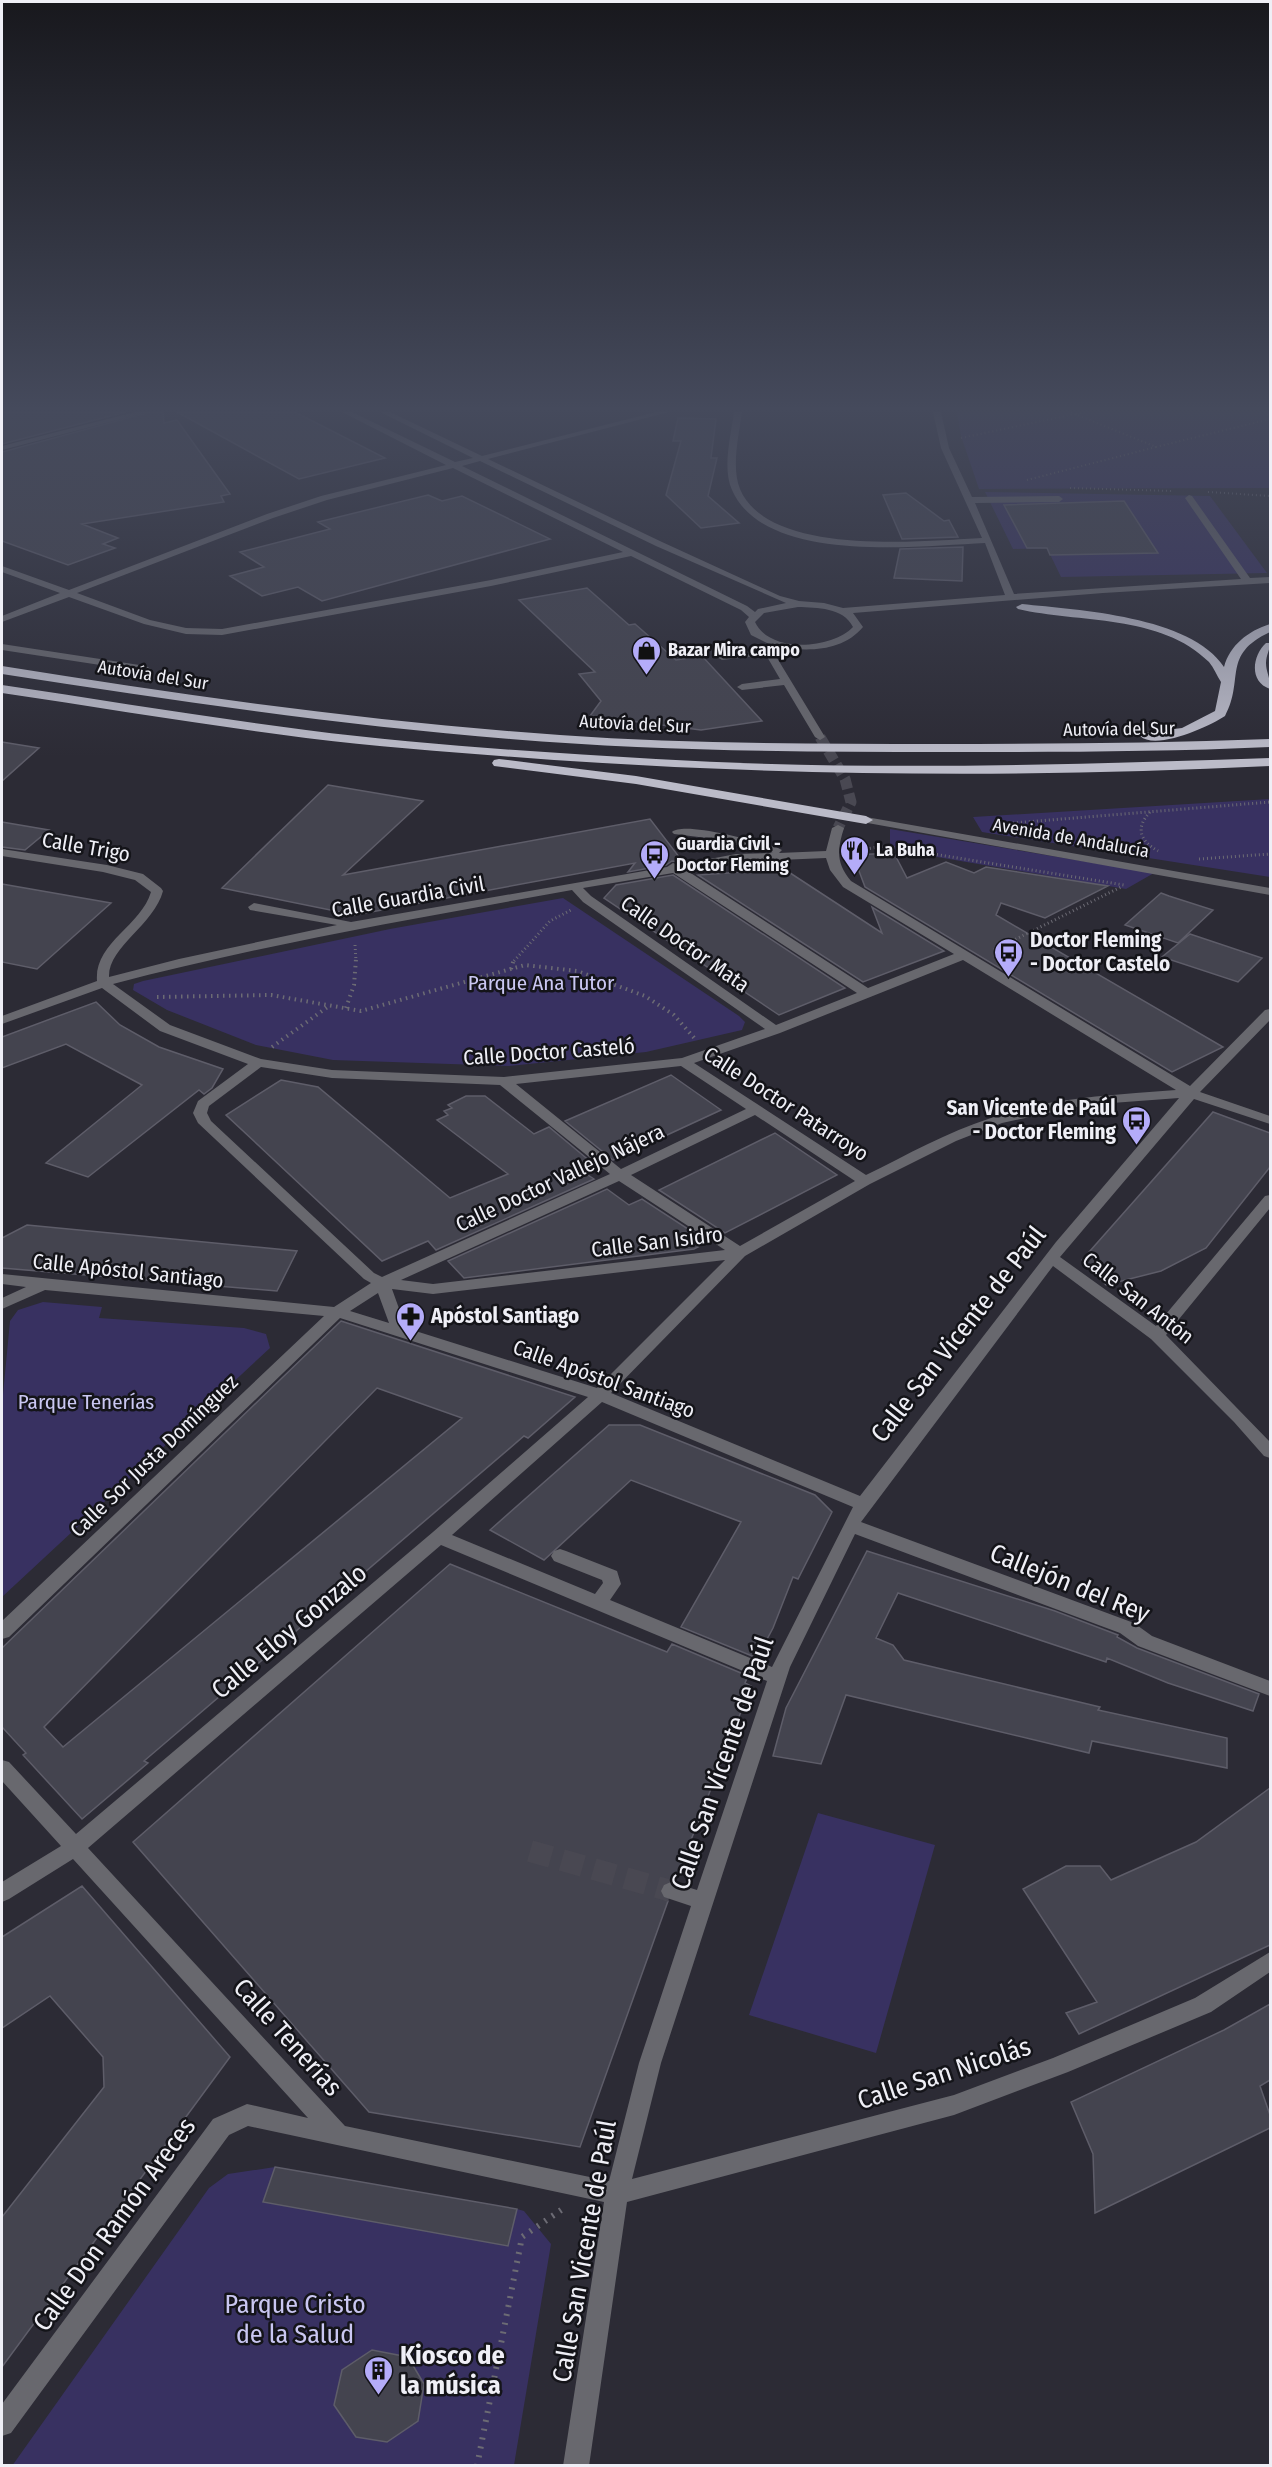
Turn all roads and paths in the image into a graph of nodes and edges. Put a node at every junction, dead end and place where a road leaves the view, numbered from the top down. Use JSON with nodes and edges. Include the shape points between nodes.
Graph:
{"nodes":[{"id":1,"x":241,"y":527,"type":"edge"},
{"id":2,"x":579,"y":527,"type":"edge"},
{"id":3,"x":625,"y":527,"type":"edge"},
{"id":4,"x":774,"y":527,"type":"edge"},
{"id":5,"x":982,"y":527,"type":"edge"},
{"id":6,"x":1210,"y":527,"type":"edge"},
{"id":7,"x":988,"y":540,"type":"junction"},
{"id":8,"x":632,"y":553,"type":"junction"},
{"id":9,"x":2,"y":569,"type":"edge"},
{"id":10,"x":1246,"y":580,"type":"junction"},
{"id":11,"x":1270,"y":580,"type":"edge"},
{"id":12,"x":1270,"y":589,"type":"edge"},
{"id":13,"x":70,"y":594,"type":"junction"},
{"id":14,"x":1011,"y":598,"type":"junction"},
{"id":15,"x":798,"y":604,"type":"junction"},
{"id":16,"x":1022,"y":607,"type":"junction"},
{"id":17,"x":841,"y":611,"type":"junction"},
{"id":18,"x":754,"y":616,"type":"junction"},
{"id":19,"x":2,"y":619,"type":"edge"},
{"id":20,"x":855,"y":620,"type":"junction"},
{"id":21,"x":1270,"y":628,"type":"edge"},
{"id":22,"x":778,"y":644,"type":"junction"},
{"id":23,"x":1270,"y":646,"type":"edge"},
{"id":24,"x":2,"y":647,"type":"edge"},
{"id":25,"x":770,"y":652,"type":"junction"},
{"id":26,"x":722,"y":657,"type":"dead end"},
{"id":27,"x":2,"y":661,"type":"edge"},
{"id":28,"x":146,"y":669,"type":"dead end"},
{"id":29,"x":2,"y":670,"type":"edge"},
{"id":30,"x":1227,"y":681,"type":"junction"},
{"id":31,"x":785,"y":682,"type":"junction"},
{"id":32,"x":1270,"y":685,"type":"edge"},
{"id":33,"x":742,"y":687,"type":"dead end"},
{"id":34,"x":2,"y":689,"type":"edge"},
{"id":35,"x":177,"y":699,"type":"junction"},
{"id":36,"x":307,"y":734,"type":"junction"},
{"id":37,"x":820,"y":737,"type":"tunnel mouth"},
{"id":38,"x":1270,"y":743,"type":"edge"},
{"id":39,"x":914,"y":748,"type":"junction"},
{"id":40,"x":1270,"y":762,"type":"edge"},
{"id":41,"x":1270,"y":802,"type":"edge"},
{"id":42,"x":1150,"y":812,"type":"junction"},
{"id":43,"x":866,"y":820,"type":"joint"},
{"id":44,"x":996,"y":824,"type":"dead end"},
{"id":45,"x":838,"y":828,"type":"tunnel mouth"},
{"id":46,"x":678,"y":832,"type":"dead end"},
{"id":47,"x":2,"y":852,"type":"edge"},
{"id":48,"x":830,"y":854,"type":"junction"},
{"id":49,"x":1163,"y":854,"type":"dead end"},
{"id":50,"x":1270,"y":854,"type":"edge"},
{"id":51,"x":797,"y":855,"type":"junction"},
{"id":52,"x":1192,"y":859,"type":"dead end"},
{"id":53,"x":673,"y":867,"type":"junction"},
{"id":54,"x":1130,"y":882,"type":"dead end"},
{"id":55,"x":1122,"y":886,"type":"junction"},
{"id":56,"x":575,"y":887,"type":"junction"},
{"id":57,"x":1270,"y":892,"type":"edge"},
{"id":58,"x":587,"y":900,"type":"junction"},
{"id":59,"x":254,"y":907,"type":"dead end"},
{"id":60,"x":355,"y":925,"type":"junction"},
{"id":61,"x":968,"y":958,"type":"junction"},
{"id":62,"x":511,"y":969,"type":"junction"},
{"id":63,"x":103,"y":983,"type":"junction"},
{"id":64,"x":868,"y":994,"type":"junction"},
{"id":65,"x":120,"y":998,"type":"junction"},
{"id":66,"x":329,"y":1005,"type":"junction"},
{"id":67,"x":346,"y":1008,"type":"junction"},
{"id":68,"x":1270,"y":1013,"type":"edge"},
{"id":69,"x":2,"y":1020,"type":"edge"},
{"id":70,"x":775,"y":1030,"type":"junction"},
{"id":71,"x":708,"y":1053,"type":"junction"},
{"id":72,"x":684,"y":1062,"type":"junction"},
{"id":73,"x":258,"y":1063,"type":"junction"},
{"id":74,"x":504,"y":1081,"type":"junction"},
{"id":75,"x":1191,"y":1093,"type":"junction"},
{"id":76,"x":754,"y":1110,"type":"junction"},
{"id":77,"x":1270,"y":1120,"type":"edge"},
{"id":78,"x":620,"y":1175,"type":"junction"},
{"id":79,"x":865,"y":1181,"type":"junction"},
{"id":80,"x":1270,"y":1199,"type":"edge"},
{"id":81,"x":740,"y":1253,"type":"junction"},
{"id":82,"x":1051,"y":1258,"type":"junction"},
{"id":83,"x":2,"y":1279,"type":"edge"},
{"id":84,"x":382,"y":1282,"type":"junction"},
{"id":85,"x":45,"y":1286,"type":"junction"},
{"id":86,"x":2,"y":1304,"type":"edge"},
{"id":87,"x":337,"y":1312,"type":"junction"},
{"id":88,"x":399,"y":1330,"type":"junction"},
{"id":89,"x":1157,"y":1335,"type":"junction"},
{"id":90,"x":600,"y":1395,"type":"junction"},
{"id":91,"x":1270,"y":1452,"type":"edge"},
{"id":92,"x":863,"y":1504,"type":"junction"},
{"id":93,"x":850,"y":1525,"type":"junction"},
{"id":94,"x":439,"y":1537,"type":"junction"},
{"id":95,"x":560,"y":1556,"type":"dead end"},
{"id":96,"x":598,"y":1603,"type":"junction"},
{"id":97,"x":4,"y":1627,"type":"edge"},
{"id":98,"x":777,"y":1677,"type":"junction"},
{"id":99,"x":1270,"y":1689,"type":"edge"},
{"id":100,"x":2,"y":1768,"type":"edge"},
{"id":101,"x":75,"y":1847,"type":"junction"},
{"id":102,"x":671,"y":1891,"type":"tunnel mouth"},
{"id":103,"x":2,"y":1893,"type":"edge"},
{"id":104,"x":704,"y":1901,"type":"junction"},
{"id":105,"x":1270,"y":1961,"type":"edge"},
{"id":106,"x":339,"y":2135,"type":"junction"},
{"id":107,"x":592,"y":2189,"type":"junction"},
{"id":108,"x":617,"y":2194,"type":"junction"},
{"id":109,"x":2,"y":2424,"type":"edge"},
{"id":110,"x":477,"y":2466,"type":"edge"},
{"id":111,"x":576,"y":2466,"type":"edge"}],
"edges":[{"from":1,"to":13,"type":"street"},
{"from":2,"to":8,"type":"street"},
{"from":3,"to":15,"type":"street"},
{"from":4,"to":7,"type":"street","via":[[804,538],[838,543]]},
{"from":5,"to":7,"type":"street"},
{"from":6,"to":10,"type":"street"},
{"from":7,"to":14,"type":"street"},
{"from":8,"to":13,"type":"street","via":[[332,614],[222,632],[186,631],[147,622]]},
{"from":8,"to":18,"type":"street"},
{"from":9,"to":13,"type":"street"},
{"from":10,"to":11,"type":"street"},
{"from":10,"to":14,"type":"street"},
{"from":12,"to":16,"type":"street"},
{"from":13,"to":19,"type":"street"},
{"from":14,"to":17,"type":"street"},
{"from":15,"to":17,"type":"street"},
{"from":15,"to":18,"type":"street"},
{"from":16,"to":20,"type":"street"},
{"from":16,"to":30,"type":"highway","via":[[1132,622],[1160,630],[1207,652],[1222,667]]},
{"from":17,"to":20,"type":"street"},
{"from":18,"to":22,"type":"street","via":[[750,622],[756,634]]},
{"from":20,"to":22,"type":"street","via":[[858,627],[854,634],[838,642],[814,647]]},
{"from":21,"to":30,"type":"highway","via":[[1239,645]]},
{"from":22,"to":25,"type":"street"},
{"from":23,"to":32,"type":"highway","via":[[1259,662]]},
{"from":24,"to":28,"type":"street"},
{"from":25,"to":26,"type":"street"},
{"from":25,"to":31,"type":"street"},
{"from":27,"to":35,"type":"highway","via":[[111,680]]},
{"from":29,"to":35,"type":"highway","name":"Autovía del Sur"},
{"from":30,"to":39,"type":"highway","via":[[1221,713],[1190,730],[1169,735]]},
{"from":31,"to":33,"type":"street"},
{"from":31,"to":37,"type":"street"},
{"from":34,"to":36,"type":"highway","name":"Autovía del Sur"},
{"from":35,"to":39,"type":"highway","name":"Autovía del Sur","via":[[511,735],[756,747]]},
{"from":36,"to":40,"type":"highway","name":"Autovía del Sur","via":[[495,752],[755,766],[1033,770]]},
{"from":36,"to":43,"type":"highway","via":[[370,748],[636,780]]},
{"from":38,"to":39,"type":"highway","name":"Autovía del Sur","via":[[1156,748]]},
{"from":41,"to":42,"type":"path"},
{"from":42,"to":44,"type":"path"},
{"from":42,"to":49,"type":"path","via":[[1140,822],[1140,833],[1151,848]]},
{"from":43,"to":57,"type":"street","name":"Avenida de Andalucía"},
{"from":45,"to":48,"type":"street"},
{"from":46,"to":51,"type":"street"},
{"from":47,"to":63,"type":"street","name":"Calle Trigo","via":[[139,877],[157,891],[147,915],[108,958]]},
{"from":48,"to":51,"type":"street","name":"Calle Guardia Civil"},
{"from":48,"to":55,"type":"path","via":[[884,846]]},
{"from":48,"to":61,"type":"street","via":[[847,884]]},
{"from":50,"to":52,"type":"path"},
{"from":51,"to":53,"type":"street","name":"Calle Guardia Civil"},
{"from":53,"to":56,"type":"street","name":"Calle Guardia Civil"},
{"from":53,"to":64,"type":"street"},
{"from":54,"to":55,"type":"path"},
{"from":55,"to":61,"type":"path"},
{"from":56,"to":58,"type":"street","name":"Calle Doctor Mata"},
{"from":56,"to":60,"type":"street","name":"Calle Guardia Civil"},
{"from":58,"to":62,"type":"path","via":[[550,921],[515,957]]},
{"from":58,"to":70,"type":"street","name":"Calle Doctor Mata"},
{"from":59,"to":60,"type":"street"},
{"from":60,"to":63,"type":"street","name":"Calle Guardia Civil"},
{"from":60,"to":67,"type":"path","via":[[358,966]]},
{"from":61,"to":64,"type":"street","name":"Calle Doctor Casteló"},
{"from":61,"to":75,"type":"street"},
{"from":62,"to":67,"type":"path","via":[[361,1011]]},
{"from":62,"to":71,"type":"path","via":[[525,965],[577,971],[645,996],[674,1015]]},
{"from":63,"to":65,"type":"street","name":"Calle Doctor Casteló"},
{"from":63,"to":69,"type":"street","name":"Calle Guardia Civil"},
{"from":64,"to":70,"type":"street","name":"Calle Doctor Casteló"},
{"from":65,"to":66,"type":"path","via":[[271,995]]},
{"from":65,"to":73,"type":"street","name":"Calle Doctor Casteló","via":[[165,1028]]},
{"from":66,"to":67,"type":"path"},
{"from":66,"to":73,"type":"path","via":[[274,1045]]},
{"from":68,"to":75,"type":"street","name":"Calle San Vicente de Paúl"},
{"from":70,"to":71,"type":"street","name":"Calle Doctor Casteló"},
{"from":71,"to":72,"type":"street","name":"Calle Doctor Casteló"},
{"from":72,"to":74,"type":"street","name":"Calle Doctor Casteló"},
{"from":72,"to":76,"type":"street","name":"Calle Doctor Patarroyo"},
{"from":73,"to":74,"type":"street","name":"Calle Doctor Casteló","via":[[332,1074]]},
{"from":73,"to":84,"type":"street","via":[[203,1104],[200,1113],[205,1123],[369,1276]]},
{"from":74,"to":78,"type":"street"},
{"from":75,"to":77,"type":"street"},
{"from":75,"to":79,"type":"street","name":"Calle San Isidro","via":[[1085,1101],[997,1120]]},
{"from":75,"to":82,"type":"street","name":"Calle San Vicente de Paúl"},
{"from":76,"to":78,"type":"street","name":"Calle Doctor Vallejo Nájera"},
{"from":76,"to":79,"type":"street","name":"Calle Doctor Patarroyo"},
{"from":78,"to":81,"type":"street"},
{"from":78,"to":84,"type":"street","name":"Calle Doctor Vallejo Nájera"},
{"from":79,"to":81,"type":"street","name":"Calle San Isidro"},
{"from":80,"to":89,"type":"street"},
{"from":81,"to":84,"type":"street","name":"Calle San Isidro","via":[[433,1289]]},
{"from":81,"to":90,"type":"street","name":"Calle Eloy Gonzalo"},
{"from":82,"to":89,"type":"street","name":"Calle San Antón"},
{"from":82,"to":92,"type":"street","name":"Calle San Vicente de Paúl"},
{"from":83,"to":85,"type":"street","name":"Calle Apóstol Santiago"},
{"from":84,"to":87,"type":"street","name":"Calle Doctor Vallejo Nájera"},
{"from":84,"to":88,"type":"street"},
{"from":85,"to":86,"type":"street"},
{"from":85,"to":87,"type":"street","name":"Calle Apóstol Santiago"},
{"from":87,"to":88,"type":"street","name":"Calle Apóstol Santiago"},
{"from":87,"to":97,"type":"street","name":"Calle Sor Justa Domínguez"},
{"from":88,"to":90,"type":"street","name":"Calle Apóstol Santiago"},
{"from":89,"to":91,"type":"street","name":"Calle San Antón"},
{"from":90,"to":92,"type":"street","name":"Calle Apóstol Santiago"},
{"from":90,"to":94,"type":"street","name":"Calle Eloy Gonzalo"},
{"from":92,"to":93,"type":"street","name":"Calle San Vicente de Paúl"},
{"from":93,"to":98,"type":"street","name":"Calle San Vicente de Paúl"},
{"from":93,"to":99,"type":"street","name":"Callejón del Rey","via":[[1126,1628],[1145,1641]]},
{"from":94,"to":96,"type":"street"},
{"from":94,"to":101,"type":"street","name":"Calle Eloy Gonzalo"},
{"from":95,"to":96,"type":"street","via":[[611,1576],[612,1584]]},
{"from":96,"to":98,"type":"street"},
{"from":98,"to":104,"type":"street","name":"Calle San Vicente de Paúl"},
{"from":100,"to":101,"type":"street","name":"Calle Tenerías"},
{"from":101,"to":103,"type":"street","name":"Calle Eloy Gonzalo"},
{"from":101,"to":106,"type":"street","name":"Calle Tenerías"},
{"from":102,"to":104,"type":"street"},
{"from":104,"to":108,"type":"street","name":"Calle San Vicente de Paúl","via":[[650,2063]]},
{"from":105,"to":108,"type":"street","name":"Calle San Nicolás","via":[[1203,2005],[1060,2066],[954,2105]]},
{"from":106,"to":107,"type":"street"},
{"from":106,"to":109,"type":"street","name":"Calle Don Ramón Areces","via":[[247,2115],[221,2127]]},
{"from":107,"to":108,"type":"street"},
{"from":107,"to":110,"type":"path","via":[[522,2237]]},
{"from":108,"to":111,"type":"street","name":"Calle San Vicente de Paúl"}]}
